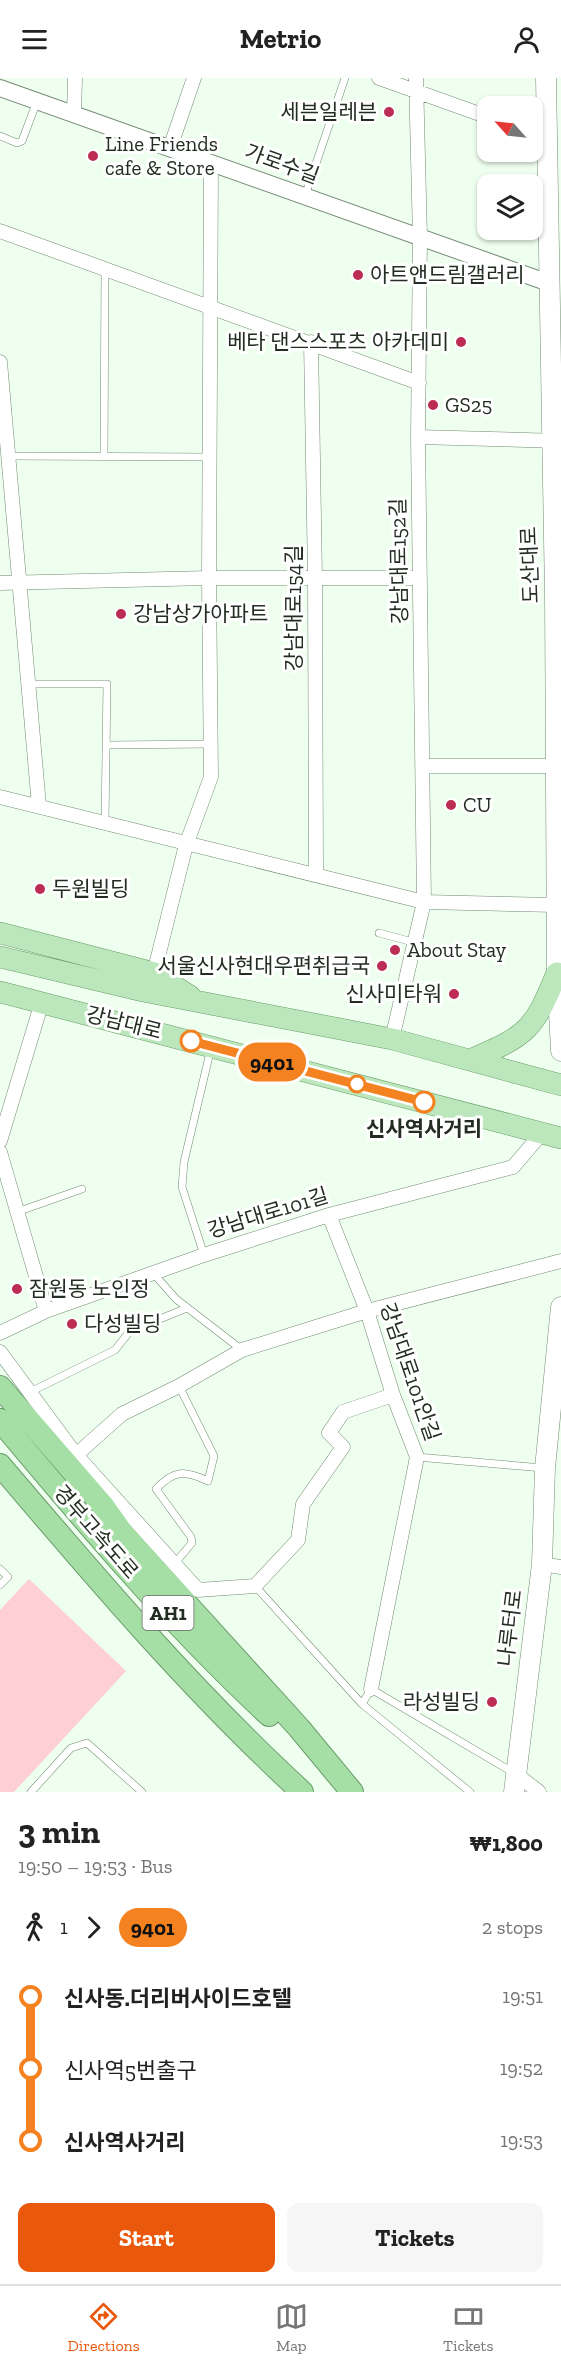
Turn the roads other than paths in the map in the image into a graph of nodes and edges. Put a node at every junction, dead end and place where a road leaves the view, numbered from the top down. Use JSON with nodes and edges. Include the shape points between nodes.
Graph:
{"nodes":[{"id":1,"x":75,"y":78,"type":"edge"},
{"id":2,"x":194,"y":78,"type":"edge"},
{"id":3,"x":345,"y":78,"type":"edge"},
{"id":4,"x":379,"y":78,"type":"edge"},
{"id":5,"x":546,"y":78,"type":"edge"},
{"id":6,"x":416,"y":84,"type":"edge"},
{"id":7,"x":0,"y":88,"type":"edge"},
{"id":8,"x":37,"y":101,"type":"junction"},
{"id":9,"x":543,"y":107,"type":"edge"},
{"id":10,"x":477,"y":112,"type":"edge"},
{"id":11,"x":74,"y":114,"type":"junction"},
{"id":12,"x":0,"y":136,"type":"edge"},
{"id":13,"x":170,"y":148,"type":"junction"},
{"id":14,"x":542,"y":162,"type":"edge"},
{"id":15,"x":211,"y":163,"type":"junction"},
{"id":16,"x":305,"y":196,"type":"junction"},
{"id":17,"x":0,"y":231,"type":"edge"},
{"id":18,"x":420,"y":237,"type":"junction"},
{"id":19,"x":105,"y":268,"type":"junction"},
{"id":20,"x":549,"y":283,"type":"junction"},
{"id":21,"x":210,"y":307,"type":"junction"},
{"id":22,"x":311,"y":342,"type":"junction"},
{"id":23,"x":0,"y":362,"type":"edge"},
{"id":24,"x":419,"y":383,"type":"junction"},
{"id":25,"x":556,"y":417,"type":"edge"},
{"id":26,"x":418,"y":437,"type":"junction"},
{"id":27,"x":556,"y":441,"type":"edge"},
{"id":28,"x":8,"y":456,"type":"junction"},
{"id":29,"x":104,"y":456,"type":"junction"},
{"id":30,"x":209,"y":457,"type":"junction"},
{"id":31,"x":209,"y":578,"type":"junction"},
{"id":32,"x":315,"y":578,"type":"junction"},
{"id":33,"x":420,"y":578,"type":"junction"},
{"id":34,"x":0,"y":583,"type":"edge"},
{"id":35,"x":19,"y":583,"type":"junction"},
{"id":36,"x":30,"y":684,"type":"junction"},
{"id":37,"x":212,"y":744,"type":"junction"},
{"id":38,"x":108,"y":745,"type":"junction"},
{"id":39,"x":424,"y":766,"type":"junction"},
{"id":40,"x":557,"y":766,"type":"junction"},
{"id":41,"x":0,"y":797,"type":"edge"},
{"id":42,"x":39,"y":806,"type":"junction"},
{"id":43,"x":105,"y":823,"type":"junction"},
{"id":44,"x":186,"y":845,"type":"junction"},
{"id":45,"x":316,"y":873,"type":"junction"},
{"id":46,"x":424,"y":902,"type":"junction"},
{"id":47,"x":556,"y":905,"type":"junction"},
{"id":48,"x":0,"y":933,"type":"edge"},
{"id":49,"x":379,"y":933,"type":"dead end"},
{"id":50,"x":413,"y":942,"type":"junction"},
{"id":51,"x":0,"y":957,"type":"edge"},
{"id":52,"x":154,"y":973,"type":"junction"},
{"id":53,"x":557,"y":973,"type":"junction"},
{"id":54,"x":0,"y":992,"type":"edge"},
{"id":55,"x":42,"y":1002,"type":"junction"},
{"id":56,"x":200,"y":1002,"type":"junction"},
{"id":57,"x":392,"y":1039,"type":"junction"},
{"id":58,"x":212,"y":1046,"type":"junction"},
{"id":59,"x":561,"y":1051,"type":"edge"},
{"id":60,"x":471,"y":1060,"type":"junction"},
{"id":61,"x":561,"y":1085,"type":"edge"},
{"id":62,"x":552,"y":1135,"type":"edge"},
{"id":63,"x":0,"y":1141,"type":"edge"},
{"id":64,"x":0,"y":1152,"type":"edge"},
{"id":65,"x":82,"y":1189,"type":"dead end"},
{"id":66,"x":17,"y":1212,"type":"junction"},
{"id":67,"x":329,"y":1215,"type":"junction"},
{"id":68,"x":204,"y":1255,"type":"junction"},
{"id":69,"x":561,"y":1261,"type":"edge"},
{"id":70,"x":153,"y":1273,"type":"junction"},
{"id":71,"x":561,"y":1307,"type":"edge"},
{"id":72,"x":187,"y":1308,"type":"junction"},
{"id":73,"x":46,"y":1311,"type":"junction"},
{"id":74,"x":367,"y":1311,"type":"junction"},
{"id":75,"x":0,"y":1333,"type":"edge"},
{"id":76,"x":242,"y":1350,"type":"junction"},
{"id":77,"x":0,"y":1352,"type":"edge"},
{"id":78,"x":179,"y":1386,"type":"junction"},
{"id":79,"x":0,"y":1387,"type":"edge"},
{"id":80,"x":30,"y":1392,"type":"junction"},
{"id":81,"x":393,"y":1395,"type":"junction"},
{"id":82,"x":0,"y":1420,"type":"edge"},
{"id":83,"x":76,"y":1455,"type":"junction"},
{"id":84,"x":417,"y":1457,"type":"junction"},
{"id":85,"x":0,"y":1465,"type":"edge"},
{"id":86,"x":545,"y":1468,"type":"junction"},
{"id":87,"x":175,"y":1563,"type":"junction"},
{"id":88,"x":551,"y":1565,"type":"edge"},
{"id":89,"x":0,"y":1569,"type":"edge"},
{"id":90,"x":0,"y":1585,"type":"edge"},
{"id":91,"x":255,"y":1586,"type":"junction"},
{"id":92,"x":371,"y":1689,"type":"junction"},
{"id":93,"x":362,"y":1704,"type":"junction"},
{"id":94,"x":515,"y":1783,"type":"edge"},
{"id":95,"x":31,"y":1792,"type":"edge"},
{"id":96,"x":142,"y":1792,"type":"edge"},
{"id":97,"x":302,"y":1792,"type":"edge"},
{"id":98,"x":351,"y":1792,"type":"edge"},
{"id":99,"x":470,"y":1792,"type":"edge"},
{"id":100,"x":539,"y":1792,"type":"edge"}],
"edges":[{"from":1,"to":11,"type":"street"},
{"from":2,"to":13,"type":"street"},
{"from":3,"to":16,"type":"lane"},
{"from":4,"to":6,"type":"street"},
{"from":5,"to":9,"type":"main road","name":"도산대로"},
{"from":6,"to":10,"type":"street"},
{"from":6,"to":18,"type":"street","name":"강남대로152길"},
{"from":7,"to":8,"type":"street","name":"가로수길"},
{"from":8,"to":11,"type":"street","name":"가로수길"},
{"from":8,"to":12,"type":"lane","via":[[22,141],[17,143]]},
{"from":11,"to":13,"type":"street","name":"가로수길"},
{"from":13,"to":15,"type":"street","name":"가로수길"},
{"from":14,"to":20,"type":"main road","name":"도산대로"},
{"from":15,"to":16,"type":"street","name":"가로수길"},
{"from":15,"to":21,"type":"street"},
{"from":16,"to":18,"type":"street","name":"가로수길"},
{"from":17,"to":19,"type":"street"},
{"from":18,"to":20,"type":"street","name":"가로수길"},
{"from":18,"to":24,"type":"street","name":"강남대로152길"},
{"from":19,"to":21,"type":"street"},
{"from":19,"to":29,"type":"lane"},
{"from":20,"to":25,"type":"main road","name":"도산대로"},
{"from":21,"to":22,"type":"street"},
{"from":21,"to":30,"type":"street"},
{"from":22,"to":24,"type":"street"},
{"from":22,"to":32,"type":"street","name":"강남대로154길"},
{"from":23,"to":28,"type":"street"},
{"from":24,"to":26,"type":"street","name":"강남대로152길"},
{"from":25,"to":27,"type":"main road","name":"도산대로"},
{"from":26,"to":27,"type":"street"},
{"from":26,"to":33,"type":"street","name":"강남대로152길"},
{"from":27,"to":40,"type":"main road","name":"도산대로"},
{"from":28,"to":29,"type":"lane"},
{"from":28,"to":35,"type":"street"},
{"from":29,"to":30,"type":"lane"},
{"from":30,"to":31,"type":"street"},
{"from":31,"to":32,"type":"street"},
{"from":31,"to":35,"type":"street"},
{"from":31,"to":37,"type":"street"},
{"from":32,"to":33,"type":"street"},
{"from":32,"to":45,"type":"street","name":"강남대로154길"},
{"from":33,"to":39,"type":"street","name":"강남대로152길"},
{"from":34,"to":35,"type":"street"},
{"from":35,"to":36,"type":"street"},
{"from":36,"to":38,"type":"lane","via":[[107,684]]},
{"from":36,"to":42,"type":"street"},
{"from":37,"to":38,"type":"lane"},
{"from":37,"to":44,"type":"street","via":[[211,777]]},
{"from":38,"to":43,"type":"lane"},
{"from":39,"to":40,"type":"street"},
{"from":39,"to":46,"type":"street","name":"강남대로152길"},
{"from":40,"to":47,"type":"main road","name":"도산대로"},
{"from":41,"to":42,"type":"street"},
{"from":42,"to":43,"type":"street"},
{"from":43,"to":44,"type":"street"},
{"from":44,"to":45,"type":"street"},
{"from":44,"to":52,"type":"street"},
{"from":45,"to":46,"type":"street"},
{"from":46,"to":47,"type":"street"},
{"from":46,"to":50,"type":"street","name":"강남대로152길"},
{"from":47,"to":53,"type":"main road","name":"도산대로"},
{"from":48,"to":52,"type":"main road"},
{"from":49,"to":50,"type":"lane"},
{"from":50,"to":57,"type":"street","name":"강남대로152길"},
{"from":51,"to":56,"type":"main road","name":"강남대로"},
{"from":52,"to":56,"type":"main road"},
{"from":53,"to":59,"type":"main road","name":"도산대로"},
{"from":53,"to":60,"type":"main road","via":[[530,1028],[513,1042]]},
{"from":54,"to":55,"type":"main road","name":"강남대로"},
{"from":55,"to":58,"type":"main road","name":"강남대로"},
{"from":55,"to":63,"type":"street"},
{"from":56,"to":57,"type":"main road","name":"강남대로"},
{"from":57,"to":60,"type":"main road","name":"강남대로"},
{"from":58,"to":62,"type":"main road","name":"강남대로"},
{"from":58,"to":68,"type":"lane","via":[[184,1162],[182,1187]]},
{"from":60,"to":61,"type":"main road","name":"강남대로"},
{"from":62,"to":67,"type":"street","name":"강남대로101길","via":[[513,1167]]},
{"from":64,"to":66,"type":"street"},
{"from":65,"to":66,"type":"lane"},
{"from":66,"to":73,"type":"street"},
{"from":67,"to":68,"type":"street","name":"강남대로101길"},
{"from":67,"to":74,"type":"street","name":"강남대로101안길"},
{"from":68,"to":70,"type":"street","name":"강남대로101길"},
{"from":69,"to":74,"type":"street"},
{"from":70,"to":72,"type":"lane"},
{"from":70,"to":73,"type":"street","name":"강남대로101길"},
{"from":71,"to":86,"type":"main road","name":"나루터로"},
{"from":72,"to":76,"type":"lane"},
{"from":72,"to":80,"type":"lane","via":[[130,1331],[115,1350]]},
{"from":73,"to":75,"type":"street","name":"강남대로101길"},
{"from":74,"to":76,"type":"street"},
{"from":74,"to":81,"type":"street","name":"강남대로101안길"},
{"from":76,"to":78,"type":"street"},
{"from":77,"to":80,"type":"street"},
{"from":78,"to":83,"type":"street","via":[[122,1414]]},
{"from":78,"to":87,"type":"lane","via":[[214,1456],[208,1481],[181,1473],[169,1475],[156,1489],[180,1519],[192,1543]]},
{"from":79,"to":98,"type":"highway","via":[[123,1534],[299,1728]]},
{"from":80,"to":83,"type":"street"},
{"from":81,"to":84,"type":"street","name":"강남대로101안길"},
{"from":81,"to":91,"type":"street","via":[[344,1412],[329,1433],[343,1447],[303,1504],[298,1540]]},
{"from":82,"to":98,"type":"highway","name":"경부고속도로","number":"AH1","via":[[100,1540],[220,1670]]},
{"from":83,"to":87,"type":"street"},
{"from":84,"to":86,"type":"lane"},
{"from":84,"to":92,"type":"street","name":"강남대로101안길"},
{"from":85,"to":97,"type":"highway","name":"경부고속도로","number":"AH1","via":[[204,1696]]},
{"from":86,"to":88,"type":"main road","name":"나루터로"},
{"from":87,"to":91,"type":"street","via":[[198,1590]]},
{"from":88,"to":94,"type":"main road","name":"나루터로"},
{"from":89,"to":90,"type":"lane","via":[[8,1577]]},
{"from":91,"to":93,"type":"lane"},
{"from":92,"to":93,"type":"lane"},
{"from":92,"to":94,"type":"lane"},
{"from":93,"to":99,"type":"lane"},
{"from":94,"to":100,"type":"street"},
{"from":95,"to":96,"type":"lane","via":[[71,1748],[87,1743]]}]}
